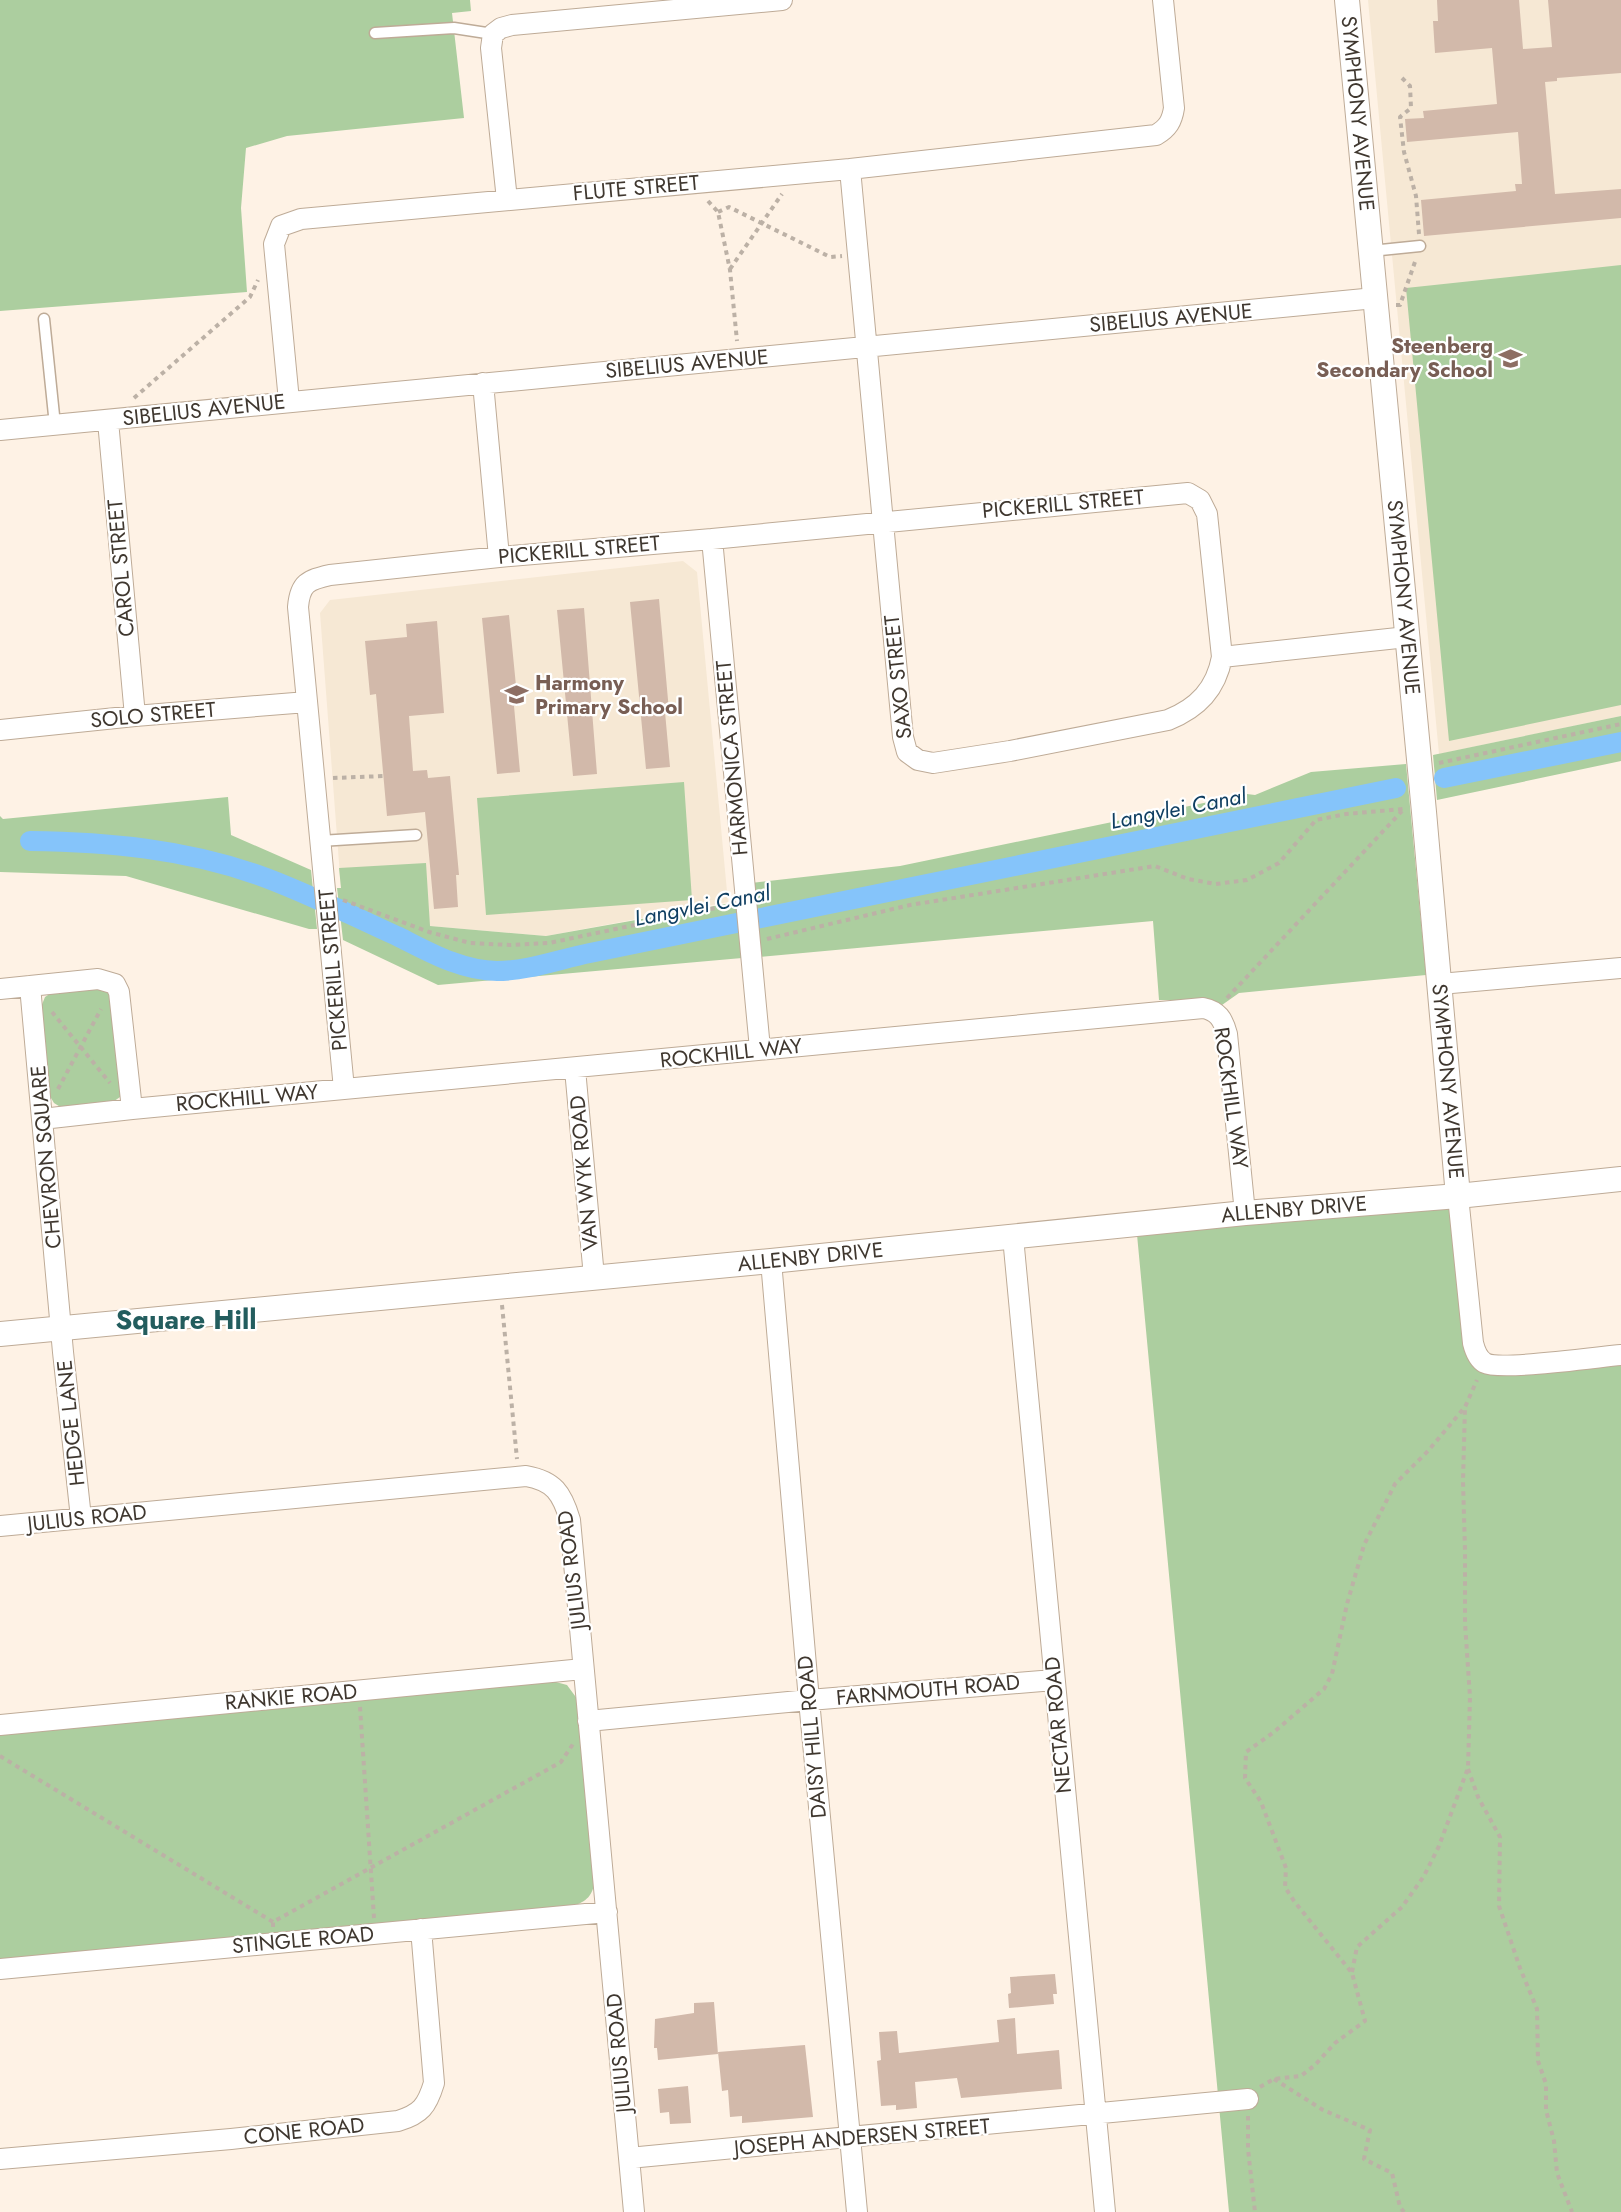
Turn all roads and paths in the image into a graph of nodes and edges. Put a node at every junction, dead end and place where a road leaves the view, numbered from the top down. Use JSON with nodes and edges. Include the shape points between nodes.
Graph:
{"nodes":[{"id":1,"x":782,"y":0,"type":"edge"},
{"id":2,"x":1163,"y":0,"type":"edge"},
{"id":3,"x":1347,"y":0,"type":"edge"},
{"id":4,"x":375,"y":33,"type":"dead end"},
{"id":5,"x":493,"y":34,"type":"junction"},
{"id":6,"x":1402,"y":78,"type":"dead end"},
{"id":7,"x":850,"y":169,"type":"junction"},
{"id":8,"x":796,"y":174,"type":"junction"},
{"id":9,"x":692,"y":183,"type":"junction"},
{"id":10,"x":507,"y":200,"type":"junction"},
{"id":11,"x":718,"y":212,"type":"junction"},
{"id":12,"x":763,"y":224,"type":"junction"},
{"id":13,"x":1420,"y":246,"type":"junction"},
{"id":14,"x":1371,"y":251,"type":"junction"},
{"id":15,"x":858,"y":255,"type":"junction"},
{"id":16,"x":730,"y":270,"type":"junction"},
{"id":17,"x":260,"y":276,"type":"dead end"},
{"id":18,"x":1381,"y":302,"type":"junction"},
{"id":19,"x":44,"y":319,"type":"dead end"},
{"id":20,"x":867,"y":347,"type":"junction"},
{"id":21,"x":739,"y":359,"type":"junction"},
{"id":22,"x":483,"y":383,"type":"junction"},
{"id":23,"x":289,"y":401,"type":"junction"},
{"id":24,"x":108,"y":421,"type":"junction"},
{"id":25,"x":55,"y":425,"type":"junction"},
{"id":26,"x":0,"y":430,"type":"edge"},
{"id":27,"x":883,"y":522,"type":"junction"},
{"id":28,"x":712,"y":539,"type":"junction"},
{"id":29,"x":500,"y":557,"type":"junction"},
{"id":30,"x":1407,"y":637,"type":"junction"},
{"id":31,"x":1222,"y":657,"type":"junction"},
{"id":32,"x":307,"y":702,"type":"junction"},
{"id":33,"x":135,"y":716,"type":"junction"},
{"id":34,"x":1621,"y":724,"type":"edge"},
{"id":35,"x":0,"y":730,"type":"edge"},
{"id":36,"x":1425,"y":765,"type":"junction"},
{"id":37,"x":383,"y":776,"type":"dead end"},
{"id":38,"x":314,"y":780,"type":"junction"},
{"id":39,"x":1413,"y":806,"type":"junction"},
{"id":40,"x":416,"y":834,"type":"dead end"},
{"id":41,"x":320,"y":841,"type":"junction"},
{"id":42,"x":325,"y":893,"type":"junction"},
{"id":43,"x":746,"y":920,"type":"junction"},
{"id":44,"x":1621,"y":968,"type":"edge"},
{"id":45,"x":115,"y":984,"type":"junction"},
{"id":46,"x":1440,"y":984,"type":"junction"},
{"id":47,"x":30,"y":986,"type":"junction"},
{"id":48,"x":0,"y":989,"type":"edge"},
{"id":49,"x":1214,"y":1012,"type":"junction"},
{"id":50,"x":81,"y":1047,"type":"junction"},
{"id":51,"x":760,"y":1049,"type":"junction"},
{"id":52,"x":574,"y":1069,"type":"junction"},
{"id":53,"x":344,"y":1089,"type":"junction"},
{"id":54,"x":132,"y":1109,"type":"junction"},
{"id":55,"x":42,"y":1119,"type":"junction"},
{"id":56,"x":1621,"y":1179,"type":"edge"},
{"id":57,"x":1458,"y":1196,"type":"junction"},
{"id":58,"x":1245,"y":1213,"type":"junction"},
{"id":59,"x":1013,"y":1237,"type":"junction"},
{"id":60,"x":771,"y":1261,"type":"junction"},
{"id":61,"x":594,"y":1277,"type":"junction"},
{"id":62,"x":500,"y":1286,"type":"junction"},
{"id":63,"x":61,"y":1328,"type":"junction"},
{"id":64,"x":0,"y":1334,"type":"edge"},
{"id":65,"x":1621,"y":1355,"type":"edge"},
{"id":66,"x":1484,"y":1362,"type":"junction"},
{"id":67,"x":1465,"y":1407,"type":"junction"},
{"id":68,"x":513,"y":1477,"type":"junction"},
{"id":69,"x":81,"y":1518,"type":"junction"},
{"id":70,"x":0,"y":1526,"type":"edge"},
{"id":71,"x":583,"y":1669,"type":"junction"},
{"id":72,"x":1054,"y":1680,"type":"junction"},
{"id":73,"x":359,"y":1691,"type":"junction"},
{"id":74,"x":809,"y":1700,"type":"junction"},
{"id":75,"x":588,"y":1721,"type":"junction"},
{"id":76,"x":0,"y":1725,"type":"edge"},
{"id":77,"x":0,"y":1756,"type":"edge"},
{"id":78,"x":1468,"y":1768,"type":"junction"},
{"id":79,"x":371,"y":1868,"type":"junction"},
{"id":80,"x":607,"y":1912,"type":"junction"},
{"id":81,"x":273,"y":1922,"type":"junction"},
{"id":82,"x":421,"y":1929,"type":"junction"},
{"id":83,"x":374,"y":1934,"type":"junction"},
{"id":84,"x":271,"y":1944,"type":"junction"},
{"id":85,"x":0,"y":1970,"type":"edge"},
{"id":86,"x":1352,"y":1972,"type":"junction"},
{"id":87,"x":1274,"y":2079,"type":"junction"},
{"id":88,"x":1248,"y":2099,"type":"junction"},
{"id":89,"x":1095,"y":2115,"type":"junction"},
{"id":90,"x":850,"y":2138,"type":"junction"},
{"id":91,"x":629,"y":2158,"type":"junction"},
{"id":92,"x":0,"y":2159,"type":"edge"},
{"id":93,"x":634,"y":2212,"type":"edge"},
{"id":94,"x":857,"y":2212,"type":"edge"},
{"id":95,"x":1105,"y":2212,"type":"edge"},
{"id":96,"x":1255,"y":2212,"type":"edge"},
{"id":97,"x":1404,"y":2212,"type":"edge"},
{"id":98,"x":1572,"y":2212,"type":"edge"}],
"edges":[{"from":1,"to":5,"type":"street","via":[[512,25]]},
{"from":2,"to":7,"type":"street","name":"FLUTE STREET","via":[[1174,108],[1172,120],[1156,135]]},
{"from":3,"to":14,"type":"street","name":"SYMPHONY AVENUE"},
{"from":4,"to":5,"type":"lane","via":[[454,27]]},
{"from":5,"to":10,"type":"street","via":[[491,48]]},
{"from":6,"to":13,"type":"path","via":[[1410,86],[1411,108],[1401,117],[1404,152],[1416,196]]},
{"from":7,"to":8,"type":"street","name":"FLUTE STREET"},
{"from":7,"to":15,"type":"street","name":"SAXO STREET"},
{"from":8,"to":9,"type":"street","name":"FLUTE STREET"},
{"from":8,"to":12,"type":"path"},
{"from":9,"to":10,"type":"street","name":"FLUTE STREET"},
{"from":9,"to":11,"type":"path"},
{"from":10,"to":23,"type":"street","name":"FLUTE STREET","via":[[301,219],[281,226],[274,244]]},
{"from":11,"to":12,"type":"path","via":[[729,207]]},
{"from":11,"to":16,"type":"path"},
{"from":12,"to":15,"type":"path","via":[[830,257]]},
{"from":12,"to":16,"type":"path"},
{"from":13,"to":14,"type":"lane"},
{"from":13,"to":18,"type":"path","via":[[1400,305]]},
{"from":14,"to":18,"type":"street","name":"SYMPHONY AVENUE"},
{"from":15,"to":20,"type":"street","name":"SAXO STREET"},
{"from":16,"to":21,"type":"path"},
{"from":17,"to":24,"type":"path","via":[[250,297]]},
{"from":18,"to":20,"type":"street","name":"SIBELIUS AVENUE"},
{"from":18,"to":30,"type":"street","name":"SYMPHONY AVENUE"},
{"from":19,"to":25,"type":"lane"},
{"from":20,"to":21,"type":"street","name":"SIBELIUS AVENUE"},
{"from":20,"to":27,"type":"street","name":"SAXO STREET"},
{"from":21,"to":22,"type":"street","name":"SIBELIUS AVENUE"},
{"from":22,"to":23,"type":"street","name":"SIBELIUS AVENUE"},
{"from":22,"to":29,"type":"street"},
{"from":23,"to":24,"type":"street","name":"SIBELIUS AVENUE"},
{"from":24,"to":25,"type":"street","name":"SIBELIUS AVENUE"},
{"from":24,"to":33,"type":"street","name":"CAROL STREET"},
{"from":25,"to":26,"type":"street","name":"SIBELIUS AVENUE"},
{"from":27,"to":28,"type":"street","name":"PICKERILL STREET"},
{"from":27,"to":31,"type":"street","name":"PICKERILL STREET","via":[[1188,493],[1200,500],[1207,514]]},
{"from":27,"to":31,"type":"street","name":"SAXO STREET","via":[[903,737],[907,752],[918,760],[933,762],[1010,751],[1168,720],[1198,704],[1219,673]]},
{"from":28,"to":29,"type":"street","name":"PICKERILL STREET"},
{"from":28,"to":43,"type":"street","name":"HARMONICA STREET"},
{"from":29,"to":32,"type":"street","name":"PICKERILL STREET","via":[[330,575],[305,584],[298,607]]},
{"from":30,"to":31,"type":"street"},
{"from":30,"to":36,"type":"street","name":"SYMPHONY AVENUE"},
{"from":32,"to":33,"type":"street","name":"SOLO STREET"},
{"from":32,"to":38,"type":"street","name":"PICKERILL STREET"},
{"from":33,"to":35,"type":"street","name":"SOLO STREET"},
{"from":34,"to":36,"type":"path"},
{"from":36,"to":39,"type":"street","name":"SYMPHONY AVENUE"},
{"from":37,"to":38,"type":"path"},
{"from":38,"to":41,"type":"street","name":"PICKERILL STREET"},
{"from":39,"to":43,"type":"path","via":[[1316,820],[1279,863],[1247,880],[1216,884],[1188,879],[1155,866],[910,904]]},
{"from":39,"to":46,"type":"street","name":"SYMPHONY AVENUE"},
{"from":39,"to":49,"type":"path"},
{"from":40,"to":41,"type":"lane"},
{"from":41,"to":42,"type":"street","name":"PICKERILL STREET"},
{"from":42,"to":43,"type":"path","via":[[470,943],[549,943]]},
{"from":42,"to":53,"type":"street","name":"PICKERILL STREET"},
{"from":43,"to":51,"type":"street","name":"HARMONICA STREET"},
{"from":44,"to":46,"type":"street"},
{"from":45,"to":47,"type":"street","via":[[98,979]]},
{"from":45,"to":50,"type":"path"},
{"from":45,"to":54,"type":"street"},
{"from":46,"to":57,"type":"street","name":"SYMPHONY AVENUE"},
{"from":47,"to":48,"type":"street"},
{"from":47,"to":50,"type":"path"},
{"from":47,"to":55,"type":"street","name":"CHEVRON SQUARE"},
{"from":49,"to":51,"type":"street","name":"ROCKHILL WAY","via":[[1196,1008]]},
{"from":49,"to":58,"type":"street","name":"ROCKHILL WAY","via":[[1222,1019],[1227,1034]]},
{"from":50,"to":54,"type":"path"},
{"from":50,"to":55,"type":"path"},
{"from":51,"to":52,"type":"street","name":"ROCKHILL WAY"},
{"from":52,"to":53,"type":"street","name":"ROCKHILL WAY"},
{"from":52,"to":61,"type":"street","name":"VAN WYK ROAD"},
{"from":53,"to":54,"type":"street","name":"ROCKHILL WAY"},
{"from":54,"to":55,"type":"street","name":"ROCKHILL WAY"},
{"from":55,"to":63,"type":"street","name":"CHEVRON SQUARE"},
{"from":56,"to":57,"type":"street","name":"ALLENBY DRIVE"},
{"from":57,"to":58,"type":"street","name":"ALLENBY DRIVE"},
{"from":57,"to":66,"type":"street","via":[[1473,1343]]},
{"from":58,"to":59,"type":"street","name":"ALLENBY DRIVE"},
{"from":59,"to":60,"type":"street","name":"ALLENBY DRIVE"},
{"from":59,"to":72,"type":"street","name":"NECTAR ROAD"},
{"from":60,"to":61,"type":"street","name":"ALLENBY DRIVE"},
{"from":60,"to":74,"type":"street","name":"DAISY HILL ROAD"},
{"from":61,"to":62,"type":"street","name":"ALLENBY DRIVE"},
{"from":62,"to":63,"type":"street","name":"ALLENBY DRIVE"},
{"from":62,"to":68,"type":"path","via":[[517,1460]]},
{"from":63,"to":64,"type":"street","name":"ALLENBY DRIVE"},
{"from":63,"to":69,"type":"street","name":"HEDGE LANE"},
{"from":65,"to":66,"type":"street","via":[[1505,1366]]},
{"from":66,"to":67,"type":"path"},
{"from":67,"to":78,"type":"path"},
{"from":67,"to":86,"type":"path","via":[[1395,1484],[1364,1545],[1332,1674],[1324,1689],[1246,1752],[1245,1778],[1261,1802],[1286,1868],[1285,1887]]},
{"from":68,"to":69,"type":"street","name":"JULIUS ROAD"},
{"from":68,"to":71,"type":"street","name":"JULIUS ROAD","via":[[532,1477],[549,1484],[566,1505]]},
{"from":69,"to":70,"type":"street","name":"JULIUS ROAD"},
{"from":71,"to":73,"type":"street","name":"RANKIE ROAD"},
{"from":71,"to":75,"type":"street","name":"JULIUS ROAD"},
{"from":72,"to":74,"type":"street","name":"FARNMOUTH ROAD"},
{"from":72,"to":89,"type":"street","name":"NECTAR ROAD"},
{"from":73,"to":76,"type":"street","name":"RANKIE ROAD"},
{"from":73,"to":79,"type":"path"},
{"from":74,"to":75,"type":"street","name":"FARNMOUTH ROAD"},
{"from":74,"to":90,"type":"street","name":"DAISY HILL ROAD"},
{"from":75,"to":79,"type":"path","via":[[561,1762]]},
{"from":75,"to":80,"type":"street","name":"JULIUS ROAD"},
{"from":77,"to":81,"type":"path"},
{"from":78,"to":86,"type":"path","via":[[1424,1876],[1402,1907],[1358,1947]]},
{"from":78,"to":98,"type":"path","via":[[1478,1797],[1500,1837],[1499,1906],[1537,2008],[1538,2061],[1546,2084],[1546,2110],[1557,2173]]},
{"from":79,"to":81,"type":"path"},
{"from":79,"to":83,"type":"path"},
{"from":80,"to":82,"type":"street","name":"STINGLE ROAD"},
{"from":80,"to":91,"type":"street","name":"JULIUS ROAD"},
{"from":81,"to":84,"type":"path"},
{"from":82,"to":83,"type":"street","name":"STINGLE ROAD"},
{"from":82,"to":92,"type":"street","name":"CONE ROAD","via":[[434,2083],[430,2098],[412,2117],[231,2139]]},
{"from":83,"to":84,"type":"street","name":"STINGLE ROAD"},
{"from":84,"to":85,"type":"street","name":"STINGLE ROAD"},
{"from":86,"to":87,"type":"path","via":[[1365,2021],[1301,2076]]},
{"from":87,"to":88,"type":"path"},
{"from":87,"to":97,"type":"path","via":[[1323,2110],[1370,2130],[1364,2159],[1392,2173]]},
{"from":88,"to":89,"type":"street","name":"JOSEPH ANDERSEN STREET"},
{"from":88,"to":96,"type":"path","via":[[1248,2149]]},
{"from":89,"to":90,"type":"street","name":"JOSEPH ANDERSEN STREET"},
{"from":89,"to":95,"type":"street","name":"NECTAR ROAD"},
{"from":90,"to":91,"type":"street","name":"JOSEPH ANDERSEN STREET"},
{"from":90,"to":94,"type":"street","name":"DAISY HILL ROAD"},
{"from":91,"to":93,"type":"street","name":"JULIUS ROAD"}]}
